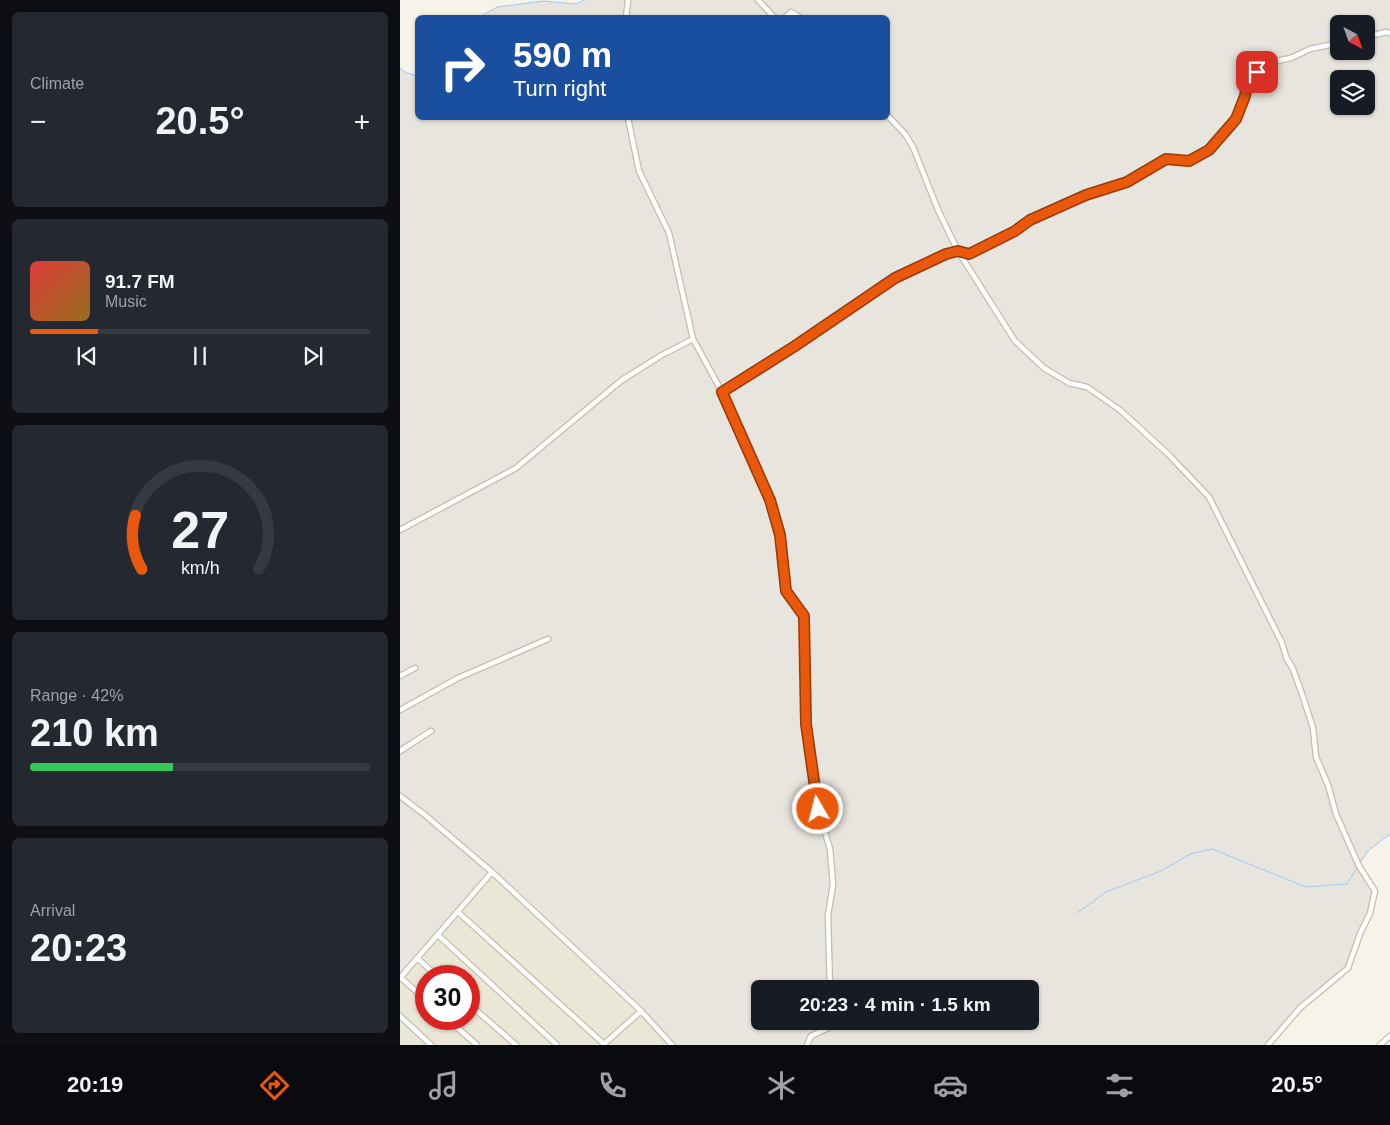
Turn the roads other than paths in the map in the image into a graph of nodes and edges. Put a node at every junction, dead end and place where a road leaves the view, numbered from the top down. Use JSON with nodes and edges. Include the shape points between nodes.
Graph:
{"nodes":[{"id":1,"x":628,"y":0,"type":"edge"},
{"id":2,"x":758,"y":0,"type":"edge"},
{"id":3,"x":626,"y":15,"type":"edge"},
{"id":4,"x":772,"y":15,"type":"edge"},
{"id":5,"x":1390,"y":33,"type":"edge"},
{"id":6,"x":1375,"y":35,"type":"edge"},
{"id":7,"x":1330,"y":45,"type":"edge"},
{"id":8,"x":890,"y":118,"type":"edge"},
{"id":9,"x":628,"y":120,"type":"edge"},
{"id":10,"x":958,"y":251,"type":"junction"},
{"id":11,"x":693,"y":339,"type":"junction"},
{"id":12,"x":722,"y":392,"type":"junction"},
{"id":13,"x":400,"y":530,"type":"edge"},
{"id":14,"x":548,"y":639,"type":"dead end"},
{"id":15,"x":415,"y":668,"type":"dead end"},
{"id":16,"x":400,"y":676,"type":"edge"},
{"id":17,"x":400,"y":710,"type":"edge"},
{"id":18,"x":431,"y":731,"type":"dead end"},
{"id":19,"x":400,"y":750,"type":"edge"},
{"id":20,"x":400,"y":796,"type":"edge"},
{"id":21,"x":492,"y":872,"type":"junction"},
{"id":22,"x":458,"y":912,"type":"junction"},
{"id":23,"x":438,"y":935,"type":"junction"},
{"id":24,"x":417,"y":958,"type":"junction"},
{"id":25,"x":425,"y":965,"type":"edge"},
{"id":26,"x":400,"y":977,"type":"edge"},
{"id":27,"x":830,"y":980,"type":"edge"},
{"id":28,"x":415,"y":990,"type":"edge"},
{"id":29,"x":641,"y":1011,"type":"junction"},
{"id":30,"x":480,"y":1014,"type":"edge"},
{"id":31,"x":400,"y":1016,"type":"edge"},
{"id":32,"x":460,"y":1030,"type":"edge"},
{"id":33,"x":824,"y":1030,"type":"edge"},
{"id":34,"x":1390,"y":1036,"type":"edge"},
{"id":35,"x":604,"y":1044,"type":"edge"},
{"id":36,"x":431,"y":1045,"type":"edge"},
{"id":37,"x":477,"y":1045,"type":"edge"},
{"id":38,"x":516,"y":1045,"type":"edge"},
{"id":39,"x":557,"y":1045,"type":"edge"},
{"id":40,"x":672,"y":1045,"type":"edge"},
{"id":41,"x":807,"y":1045,"type":"edge"},
{"id":42,"x":1268,"y":1045,"type":"edge"},
{"id":43,"x":1380,"y":1045,"type":"edge"}],
"edges":[{"from":1,"to":3,"type":"street"},
{"from":2,"to":4,"type":"street"},
{"from":5,"to":6,"type":"street"},
{"from":7,"to":10,"type":"street","via":[[1267,63],[1247,84],[1236,119],[1202,154],[1189,161],[1166,159],[1127,182],[1086,195],[1030,220],[969,254]]},
{"from":8,"to":10,"type":"street","via":[[913,147]]},
{"from":9,"to":11,"type":"street","via":[[639,171],[669,234]]},
{"from":10,"to":12,"type":"street","via":[[895,278]]},
{"from":10,"to":42,"type":"street","via":[[1015,341],[1044,368],[1070,383],[1087,387],[1120,410],[1209,497],[1293,669],[1313,728],[1316,758],[1336,814],[1358,866],[1375,891],[1370,913],[1348,968],[1300,1008]]},
{"from":11,"to":12,"type":"street"},
{"from":11,"to":13,"type":"street","via":[[622,380],[516,468]]},
{"from":12,"to":27,"type":"street","via":[[770,500],[780,535],[786,591],[804,616],[806,724],[818,809],[830,848],[833,884],[828,915]]},
{"from":14,"to":17,"type":"street","via":[[458,678]]},
{"from":15,"to":16,"type":"street"},
{"from":18,"to":19,"type":"street"},
{"from":20,"to":21,"type":"street"},
{"from":21,"to":22,"type":"street"},
{"from":21,"to":29,"type":"street"},
{"from":22,"to":23,"type":"street"},
{"from":22,"to":35,"type":"street"},
{"from":23,"to":24,"type":"street"},
{"from":23,"to":39,"type":"street"},
{"from":24,"to":25,"type":"street"},
{"from":24,"to":26,"type":"street"},
{"from":26,"to":28,"type":"street"},
{"from":29,"to":35,"type":"street"},
{"from":29,"to":40,"type":"street"},
{"from":30,"to":38,"type":"street"},
{"from":31,"to":36,"type":"street"},
{"from":32,"to":37,"type":"street"},
{"from":33,"to":41,"type":"street","via":[[811,1036]]},
{"from":34,"to":43,"type":"street"}]}
